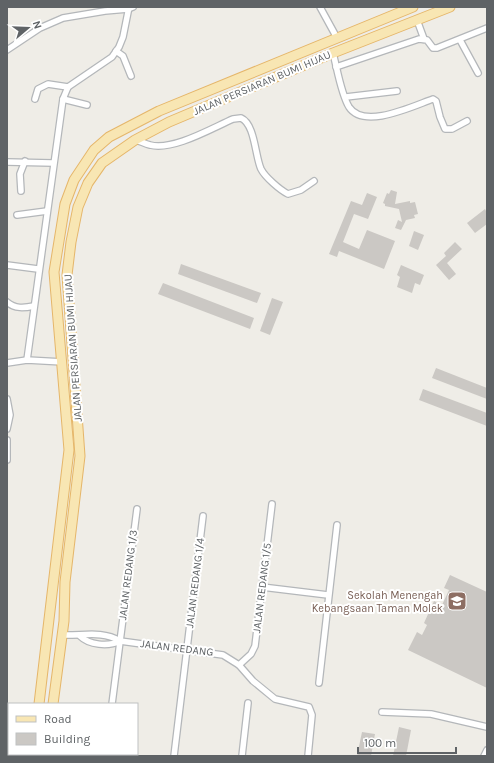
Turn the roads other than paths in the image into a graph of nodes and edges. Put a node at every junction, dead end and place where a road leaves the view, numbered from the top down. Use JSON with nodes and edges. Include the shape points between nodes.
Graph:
{"nodes":[{"id":1,"x":320,"y":7,"type":"edge"},
{"id":2,"x":413,"y":7,"type":"edge"},
{"id":3,"x":450,"y":7,"type":"edge"},
{"id":4,"x":130,"y":8,"type":"edge"},
{"id":5,"x":417,"y":20,"type":"junction"},
{"id":6,"x":487,"y":28,"type":"edge"},
{"id":7,"x":337,"y":38,"type":"junction"},
{"id":8,"x":424,"y":39,"type":"junction"},
{"id":9,"x":460,"y":40,"type":"junction"},
{"id":10,"x":7,"y":50,"type":"edge"},
{"id":11,"x":116,"y":51,"type":"junction"},
{"id":12,"x":334,"y":53,"type":"junction"},
{"id":13,"x":336,"y":67,"type":"junction"},
{"id":14,"x":478,"y":73,"type":"dead end"},
{"id":15,"x":131,"y":76,"type":"dead end"},
{"id":16,"x":68,"y":87,"type":"junction"},
{"id":17,"x":397,"y":91,"type":"dead end"},
{"id":18,"x":346,"y":97,"type":"junction"},
{"id":19,"x":35,"y":99,"type":"dead end"},
{"id":20,"x":64,"y":99,"type":"junction"},
{"id":21,"x":87,"y":105,"type":"dead end"},
{"id":22,"x":467,"y":121,"type":"dead end"},
{"id":23,"x":135,"y":140,"type":"junction"},
{"id":24,"x":25,"y":161,"type":"junction"},
{"id":25,"x":7,"y":162,"type":"edge"},
{"id":26,"x":53,"y":163,"type":"junction"},
{"id":27,"x":314,"y":180,"type":"dead end"},
{"id":28,"x":21,"y":190,"type":"dead end"},
{"id":29,"x":47,"y":211,"type":"junction"},
{"id":30,"x":16,"y":215,"type":"dead end"},
{"id":31,"x":7,"y":265,"type":"edge"},
{"id":32,"x":38,"y":269,"type":"junction"},
{"id":33,"x":7,"y":302,"type":"edge"},
{"id":34,"x":34,"y":306,"type":"junction"},
{"id":35,"x":26,"y":360,"type":"junction"},
{"id":36,"x":63,"y":362,"type":"junction"},
{"id":37,"x":7,"y":363,"type":"edge"},
{"id":38,"x":7,"y":399,"type":"edge"},
{"id":39,"x":7,"y":429,"type":"edge"},
{"id":40,"x":7,"y":440,"type":"edge"},
{"id":41,"x":7,"y":460,"type":"edge"},
{"id":42,"x":272,"y":504,"type":"dead end"},
{"id":43,"x":137,"y":509,"type":"dead end"},
{"id":44,"x":203,"y":516,"type":"dead end"},
{"id":45,"x":337,"y":525,"type":"dead end"},
{"id":46,"x":262,"y":587,"type":"junction"},
{"id":47,"x":328,"y":595,"type":"junction"},
{"id":48,"x":52,"y":602,"type":"junction"},
{"id":49,"x":62,"y":635,"type":"junction"},
{"id":50,"x":80,"y":636,"type":"junction"},
{"id":51,"x":120,"y":641,"type":"junction"},
{"id":52,"x":187,"y":650,"type":"junction"},
{"id":53,"x":239,"y":665,"type":"junction"},
{"id":54,"x":42,"y":672,"type":"junction"},
{"id":55,"x":319,"y":683,"type":"dead end"},
{"id":56,"x":39,"y":703,"type":"edge"},
{"id":57,"x":53,"y":703,"type":"edge"},
{"id":58,"x":112,"y":703,"type":"edge"},
{"id":59,"x":248,"y":703,"type":"dead end"},
{"id":60,"x":382,"y":712,"type":"dead end"},
{"id":61,"x":487,"y":727,"type":"edge"},
{"id":62,"x":487,"y":750,"type":"edge"},
{"id":63,"x":174,"y":756,"type":"edge"},
{"id":64,"x":242,"y":756,"type":"edge"},
{"id":65,"x":308,"y":756,"type":"edge"},
{"id":66,"x":484,"y":756,"type":"edge"}],
"edges":[{"from":1,"to":7,"type":"street"},
{"from":2,"to":7,"type":"main road","name":"JALAN PERSIARAN BUMI HIJAU"},
{"from":3,"to":5,"type":"main road","name":"JALAN PERSIARAN BUMI HIJAU"},
{"from":4,"to":10,"type":"street","via":[[63,18],[40,28]]},
{"from":4,"to":11,"type":"street","via":[[123,37]]},
{"from":5,"to":8,"type":"street"},
{"from":5,"to":12,"type":"main road","name":"JALAN PERSIARAN BUMI HIJAU"},
{"from":6,"to":9,"type":"street"},
{"from":7,"to":36,"type":"main road","name":"JALAN PERSIARAN BUMI HIJAU","via":[[159,111],[109,137],[94,150],[74,180],[65,204],[58,240],[54,281]]},
{"from":8,"to":9,"type":"street","via":[[435,48]]},
{"from":8,"to":13,"type":"street"},
{"from":9,"to":14,"type":"street"},
{"from":11,"to":15,"type":"street","via":[[123,56]]},
{"from":11,"to":16,"type":"street","via":[[112,57]]},
{"from":12,"to":13,"type":"street"},
{"from":12,"to":23,"type":"main road","name":"JALAN PERSIARAN BUMI HIJAU","via":[[170,122]]},
{"from":13,"to":18,"type":"street"},
{"from":16,"to":19,"type":"street","via":[[48,84],[38,89]]},
{"from":16,"to":20,"type":"street"},
{"from":17,"to":18,"type":"street"},
{"from":18,"to":22,"type":"street","via":[[353,111],[368,117],[377,117],[433,100],[436,101],[445,129],[452,129]]},
{"from":20,"to":21,"type":"street"},
{"from":20,"to":26,"type":"street"},
{"from":23,"to":27,"type":"street","via":[[151,145],[180,142],[241,118],[248,123],[261,169],[278,188],[288,194],[294,193]]},
{"from":23,"to":49,"type":"main road","name":"JALAN PERSIARAN BUMI HIJAU","via":[[102,163],[88,183],[78,207],[71,242],[67,282],[80,456],[65,582]]},
{"from":24,"to":25,"type":"street"},
{"from":24,"to":26,"type":"street"},
{"from":24,"to":28,"type":"street","via":[[20,174]]},
{"from":26,"to":29,"type":"street"},
{"from":29,"to":30,"type":"street"},
{"from":29,"to":32,"type":"street"},
{"from":31,"to":32,"type":"street"},
{"from":32,"to":34,"type":"street"},
{"from":33,"to":34,"type":"street","via":[[18,308]]},
{"from":34,"to":35,"type":"street"},
{"from":35,"to":36,"type":"street"},
{"from":35,"to":37,"type":"street"},
{"from":36,"to":48,"type":"main road","name":"JALAN PERSIARAN BUMI HIJAU","via":[[69,450]]},
{"from":38,"to":39,"type":"street","via":[[10,415]]},
{"from":40,"to":41,"type":"street"},
{"from":42,"to":46,"type":"street","name":"JALAN REDANG 1/5"},
{"from":43,"to":51,"type":"street","name":"JALAN REDANG 1/3"},
{"from":44,"to":52,"type":"street","name":"JALAN REDANG 1/4"},
{"from":45,"to":47,"type":"street"},
{"from":46,"to":47,"type":"street"},
{"from":46,"to":53,"type":"street","name":"JALAN REDANG 1/5","via":[[255,646],[251,654]]},
{"from":47,"to":55,"type":"street"},
{"from":48,"to":49,"type":"main road","via":[[54,630]]},
{"from":48,"to":54,"type":"main road","name":"JALAN PERSIARAN BUMI HIJAU"},
{"from":49,"to":50,"type":"street","name":"JALAN REDANG"},
{"from":49,"to":54,"type":"main road","via":[[52,637]]},
{"from":49,"to":57,"type":"main road","name":"JALAN PERSIARAN BUMI HIJAU"},
{"from":50,"to":51,"type":"street","name":"JALAN REDANG","via":[[86,633],[113,637]]},
{"from":50,"to":51,"type":"street","name":"JALAN REDANG","via":[[85,641],[112,645]]},
{"from":51,"to":52,"type":"street","name":"JALAN REDANG"},
{"from":51,"to":58,"type":"street","name":"JALAN REDANG 1/3"},
{"from":52,"to":53,"type":"street","name":"JALAN REDANG","via":[[219,654]]},
{"from":52,"to":63,"type":"street","name":"JALAN REDANG 1/4"},
{"from":53,"to":65,"type":"street","name":"JALAN REDANG","via":[[253,681],[275,699],[311,709]]},
{"from":54,"to":56,"type":"main road","name":"JALAN PERSIARAN BUMI HIJAU"},
{"from":59,"to":64,"type":"street"},
{"from":60,"to":61,"type":"street","via":[[436,715]]},
{"from":62,"to":66,"type":"street"}]}
